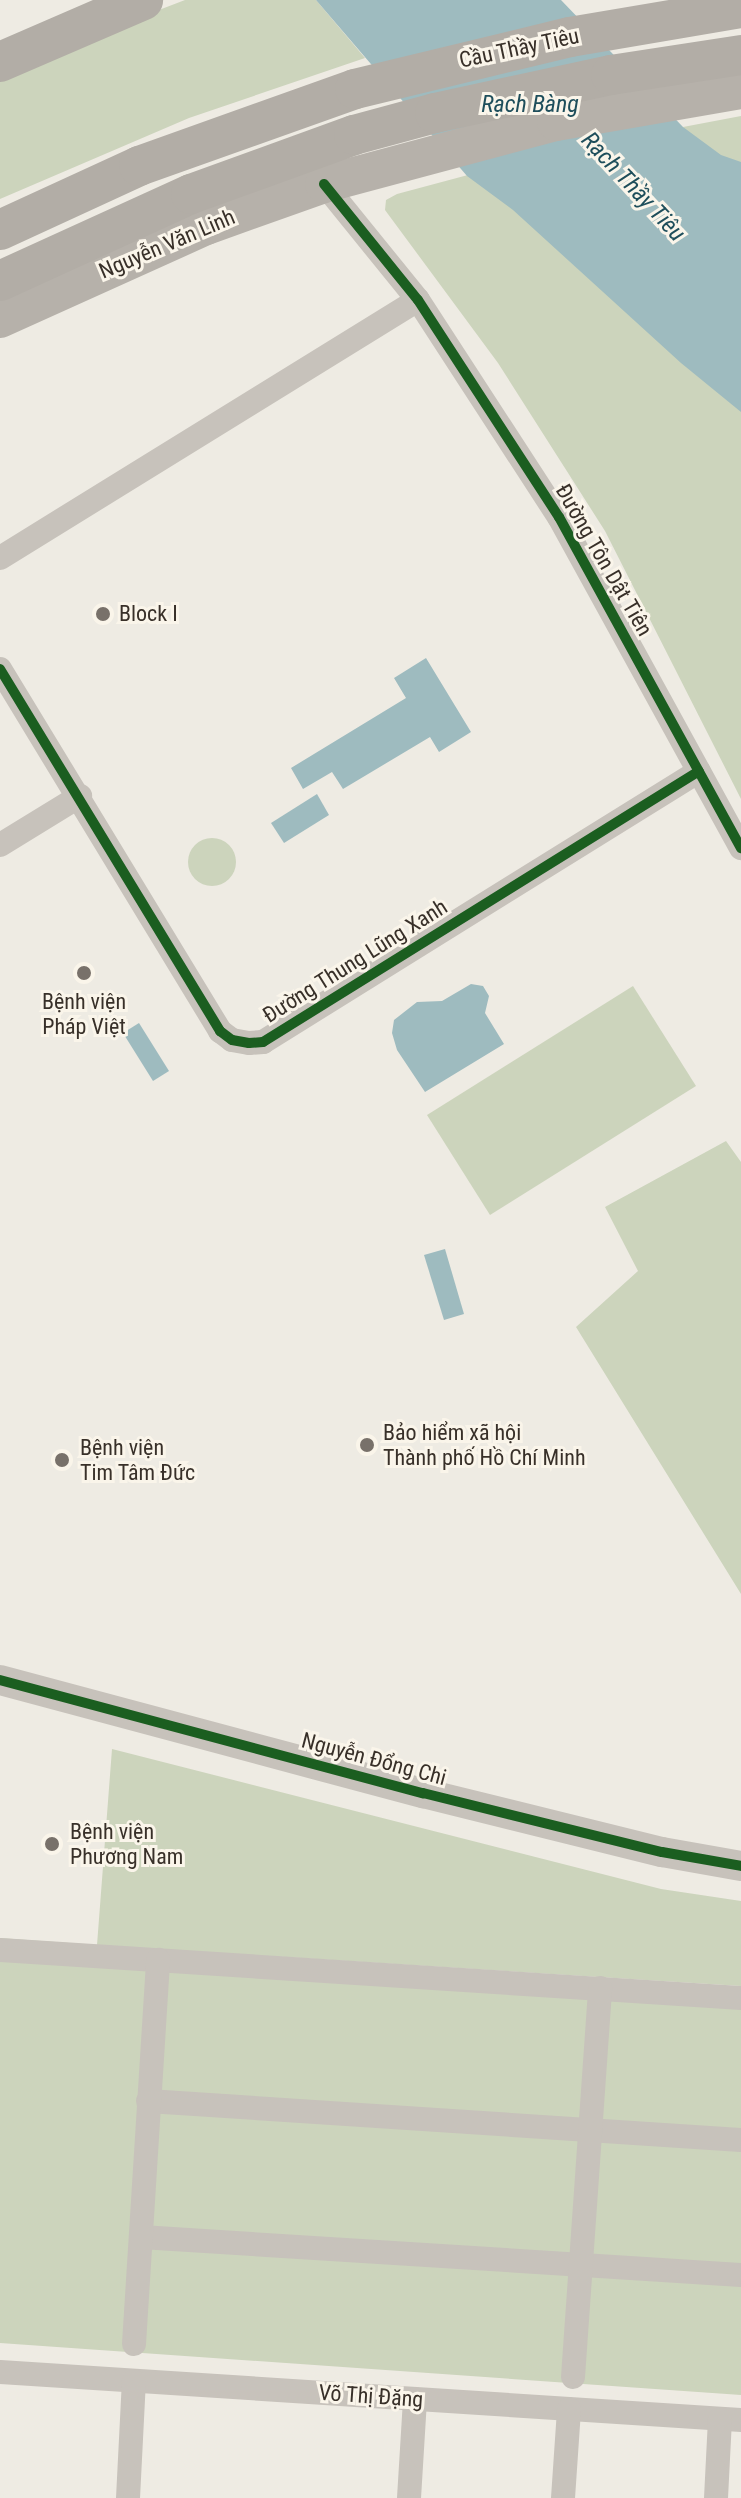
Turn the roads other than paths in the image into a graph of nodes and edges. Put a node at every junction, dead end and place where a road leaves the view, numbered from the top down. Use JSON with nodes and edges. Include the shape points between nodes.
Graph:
{"nodes":[{"id":1,"x":143,"y":0,"type":"edge"},
{"id":2,"x":741,"y":8,"type":"edge"},
{"id":3,"x":741,"y":55,"type":"edge"},
{"id":4,"x":0,"y":62,"type":"edge"},
{"id":5,"x":741,"y":90,"type":"edge"},
{"id":6,"x":329,"y":170,"type":"junction"},
{"id":7,"x":0,"y":230,"type":"edge"},
{"id":8,"x":0,"y":281,"type":"edge"},
{"id":9,"x":418,"y":300,"type":"junction"},
{"id":10,"x":0,"y":319,"type":"edge"},
{"id":11,"x":0,"y":558,"type":"edge"},
{"id":12,"x":0,"y":669,"type":"edge"},
{"id":13,"x":699,"y":771,"type":"junction"},
{"id":14,"x":80,"y":796,"type":"junction"},
{"id":15,"x":0,"y":845,"type":"edge"},
{"id":16,"x":741,"y":848,"type":"edge"},
{"id":17,"x":0,"y":1680,"type":"edge"},
{"id":18,"x":741,"y":1866,"type":"edge"},
{"id":19,"x":0,"y":1950,"type":"edge"},
{"id":20,"x":158,"y":1960,"type":"junction"},
{"id":21,"x":600,"y":1988,"type":"junction"},
{"id":22,"x":741,"y":1998,"type":"edge"},
{"id":23,"x":148,"y":2101,"type":"junction"},
{"id":24,"x":590,"y":2130,"type":"junction"},
{"id":25,"x":741,"y":2140,"type":"edge"},
{"id":26,"x":141,"y":2237,"type":"junction"},
{"id":27,"x":580,"y":2264,"type":"junction"},
{"id":28,"x":741,"y":2275,"type":"edge"},
{"id":29,"x":134,"y":2344,"type":"dead end"},
{"id":30,"x":0,"y":2372,"type":"edge"},
{"id":31,"x":573,"y":2377,"type":"dead end"},
{"id":32,"x":134,"y":2381,"type":"junction"},
{"id":33,"x":415,"y":2399,"type":"junction"},
{"id":34,"x":569,"y":2409,"type":"junction"},
{"id":35,"x":730,"y":2419,"type":"edge"},
{"id":36,"x":128,"y":2498,"type":"edge"},
{"id":37,"x":409,"y":2498,"type":"edge"},
{"id":38,"x":563,"y":2498,"type":"edge"},
{"id":39,"x":716,"y":2498,"type":"edge"}],
"edges":[{"from":1,"to":4,"type":"highway"},
{"from":2,"to":7,"type":"highway","name":"Cầu Thầy Tiêu","via":[[492,53],[301,105],[124,172]]},
{"from":3,"to":6,"type":"highway","name":"Cầu Thầy Tiêu","via":[[648,68],[435,113]]},
{"from":5,"to":6,"type":"main road"},
{"from":6,"to":8,"type":"highway","name":"Nguyễn Văn Linh","via":[[191,194]]},
{"from":6,"to":9,"type":"street","name":"Đường Tôn Dật Tiên"},
{"from":6,"to":10,"type":"main road","name":"Nguyễn Văn Linh"},
{"from":9,"to":11,"type":"street"},
{"from":9,"to":13,"type":"street","name":"Đường Tôn Dật Tiên","via":[[559,517]]},
{"from":12,"to":14,"type":"street","name":"Đường Thung Lũng Xanh"},
{"from":13,"to":14,"type":"street","name":"Đường Thung Lũng Xanh","via":[[263,1042],[249,1043],[220,1031]]},
{"from":13,"to":16,"type":"street","name":"Đường Tôn Dật Tiên"},
{"from":14,"to":15,"type":"street"},
{"from":17,"to":18,"type":"street","name":"Nguyễn Đổng Chi","via":[[423,1793],[662,1852]]},
{"from":19,"to":20,"type":"street"},
{"from":20,"to":21,"type":"street"},
{"from":20,"to":23,"type":"street"},
{"from":21,"to":22,"type":"street"},
{"from":21,"to":24,"type":"street"},
{"from":23,"to":24,"type":"street"},
{"from":23,"to":26,"type":"street"},
{"from":24,"to":25,"type":"street"},
{"from":24,"to":27,"type":"street"},
{"from":26,"to":27,"type":"street"},
{"from":26,"to":29,"type":"street"},
{"from":27,"to":28,"type":"street"},
{"from":27,"to":31,"type":"street"},
{"from":30,"to":32,"type":"street","name":"Võ Thị Đặng"},
{"from":32,"to":33,"type":"street","name":"Võ Thị Đặng"},
{"from":32,"to":36,"type":"street"},
{"from":33,"to":34,"type":"street","name":"Võ Thị Đặng"},
{"from":33,"to":37,"type":"street"},
{"from":34,"to":35,"type":"street","name":"Võ Thị Đặng"},
{"from":34,"to":38,"type":"street"},
{"from":35,"to":39,"type":"street"}]}
